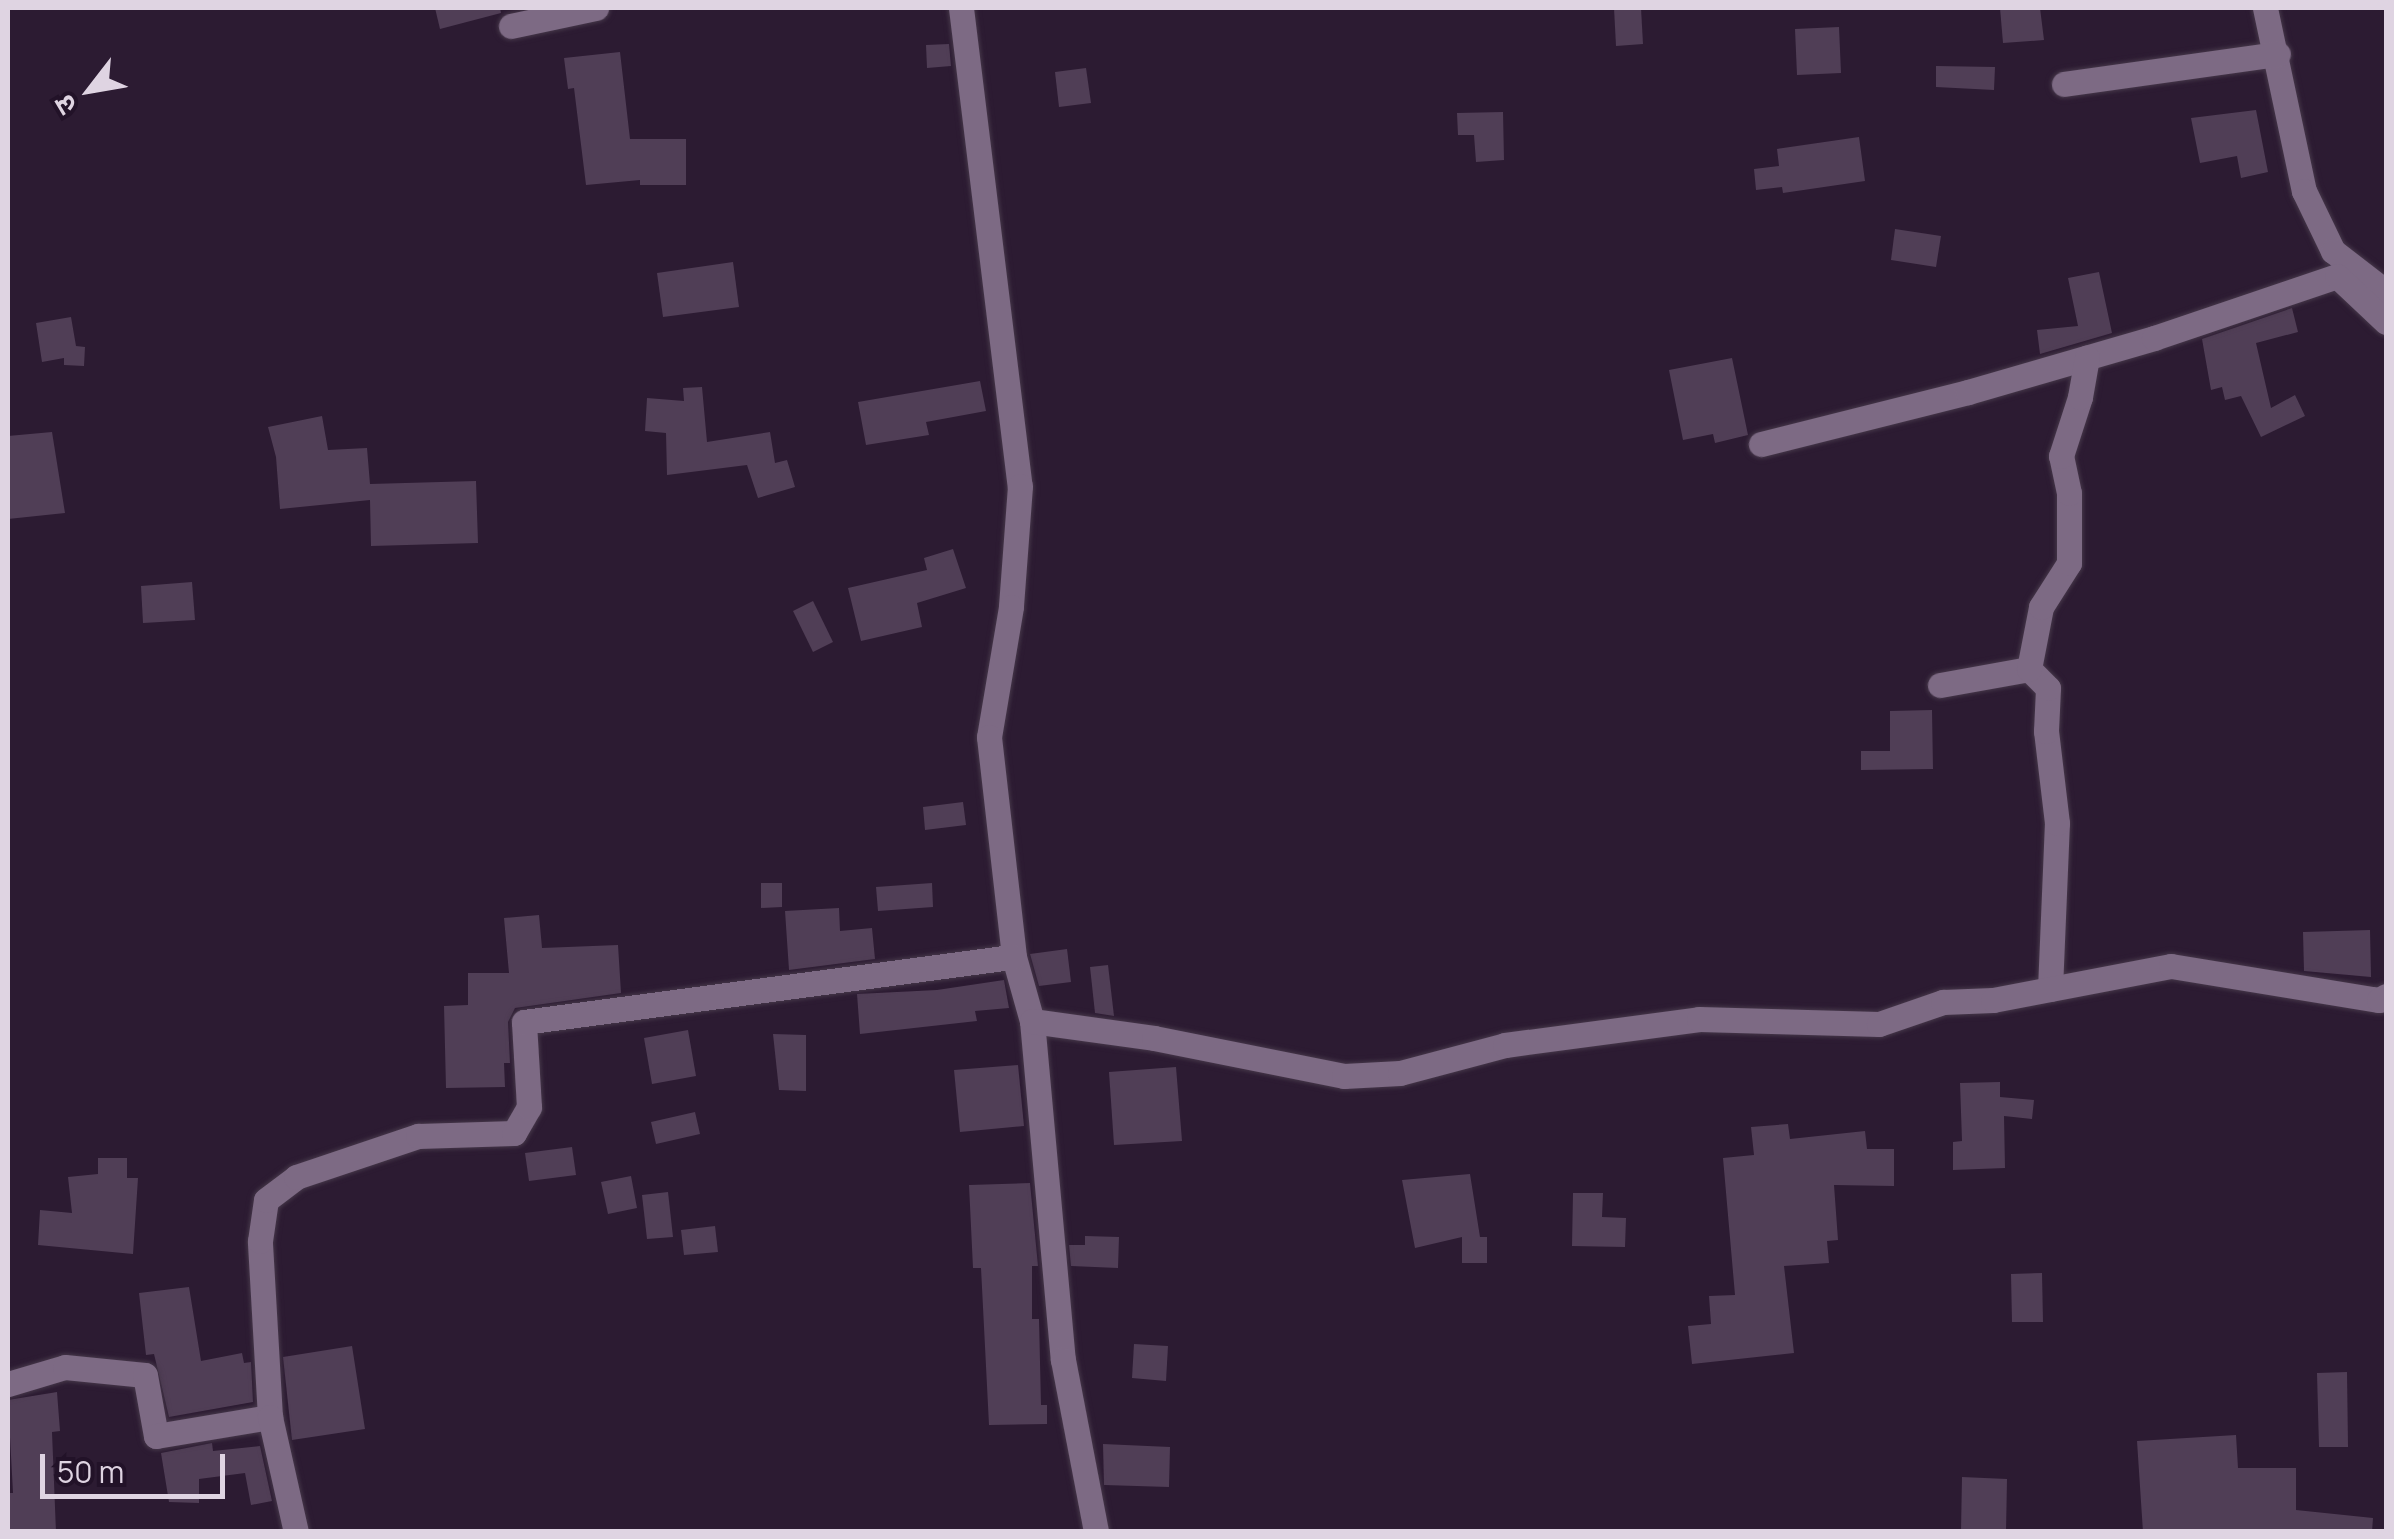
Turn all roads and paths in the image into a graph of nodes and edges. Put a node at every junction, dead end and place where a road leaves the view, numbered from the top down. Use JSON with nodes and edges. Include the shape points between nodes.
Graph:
{"nodes":[{"id":1,"x":596,"y":8,"type":"edge"},
{"id":2,"x":961,"y":8,"type":"edge"},
{"id":3,"x":2265,"y":8,"type":"edge"},
{"id":4,"x":511,"y":26,"type":"dead end"},
{"id":5,"x":2278,"y":54,"type":"junction"},
{"id":6,"x":2064,"y":84,"type":"dead end"},
{"id":7,"x":2386,"y":292,"type":"edge"},
{"id":8,"x":2386,"y":322,"type":"edge"},
{"id":9,"x":2086,"y":358,"type":"junction"},
{"id":10,"x":1761,"y":444,"type":"dead end"},
{"id":11,"x":2029,"y":669,"type":"junction"},
{"id":12,"x":1940,"y":685,"type":"dead end"},
{"id":13,"x":1014,"y":956,"type":"junction"},
{"id":14,"x":2050,"y":989,"type":"junction"},
{"id":15,"x":2386,"y":996,"type":"edge"},
{"id":16,"x":1032,"y":1021,"type":"junction"},
{"id":17,"x":8,"y":1384,"type":"edge"},
{"id":18,"x":270,"y":1417,"type":"junction"},
{"id":19,"x":296,"y":1532,"type":"edge"},
{"id":20,"x":1096,"y":1532,"type":"edge"}],
"edges":[{"from":1,"to":4,"type":"street"},
{"from":2,"to":13,"type":"street","via":[[1020,486],[1011,607],[990,737]]},
{"from":3,"to":5,"type":"street"},
{"from":5,"to":6,"type":"street"},
{"from":5,"to":7,"type":"street","via":[[2304,191],[2333,251]]},
{"from":8,"to":9,"type":"street","via":[[2337,276]]},
{"from":9,"to":10,"type":"street"},
{"from":9,"to":11,"type":"street","via":[[2061,456],[2070,493],[2068,563],[2042,608]]},
{"from":11,"to":12,"type":"street"},
{"from":11,"to":14,"type":"street","via":[[2048,688],[2057,823]]},
{"from":13,"to":16,"type":"street"},
{"from":13,"to":18,"type":"street","via":[[524,1022],[529,1108],[514,1133],[418,1136],[296,1177],[266,1200],[260,1241]]},
{"from":14,"to":15,"type":"street","via":[[2170,966]]},
{"from":14,"to":16,"type":"street","via":[[1943,1002],[1879,1024],[1699,1019],[1505,1044],[1400,1072],[1344,1076]]},
{"from":16,"to":20,"type":"street","via":[[1063,1360]]},
{"from":17,"to":18,"type":"street","via":[[66,1367],[145,1376],[156,1436]]},
{"from":18,"to":19,"type":"street"}]}
